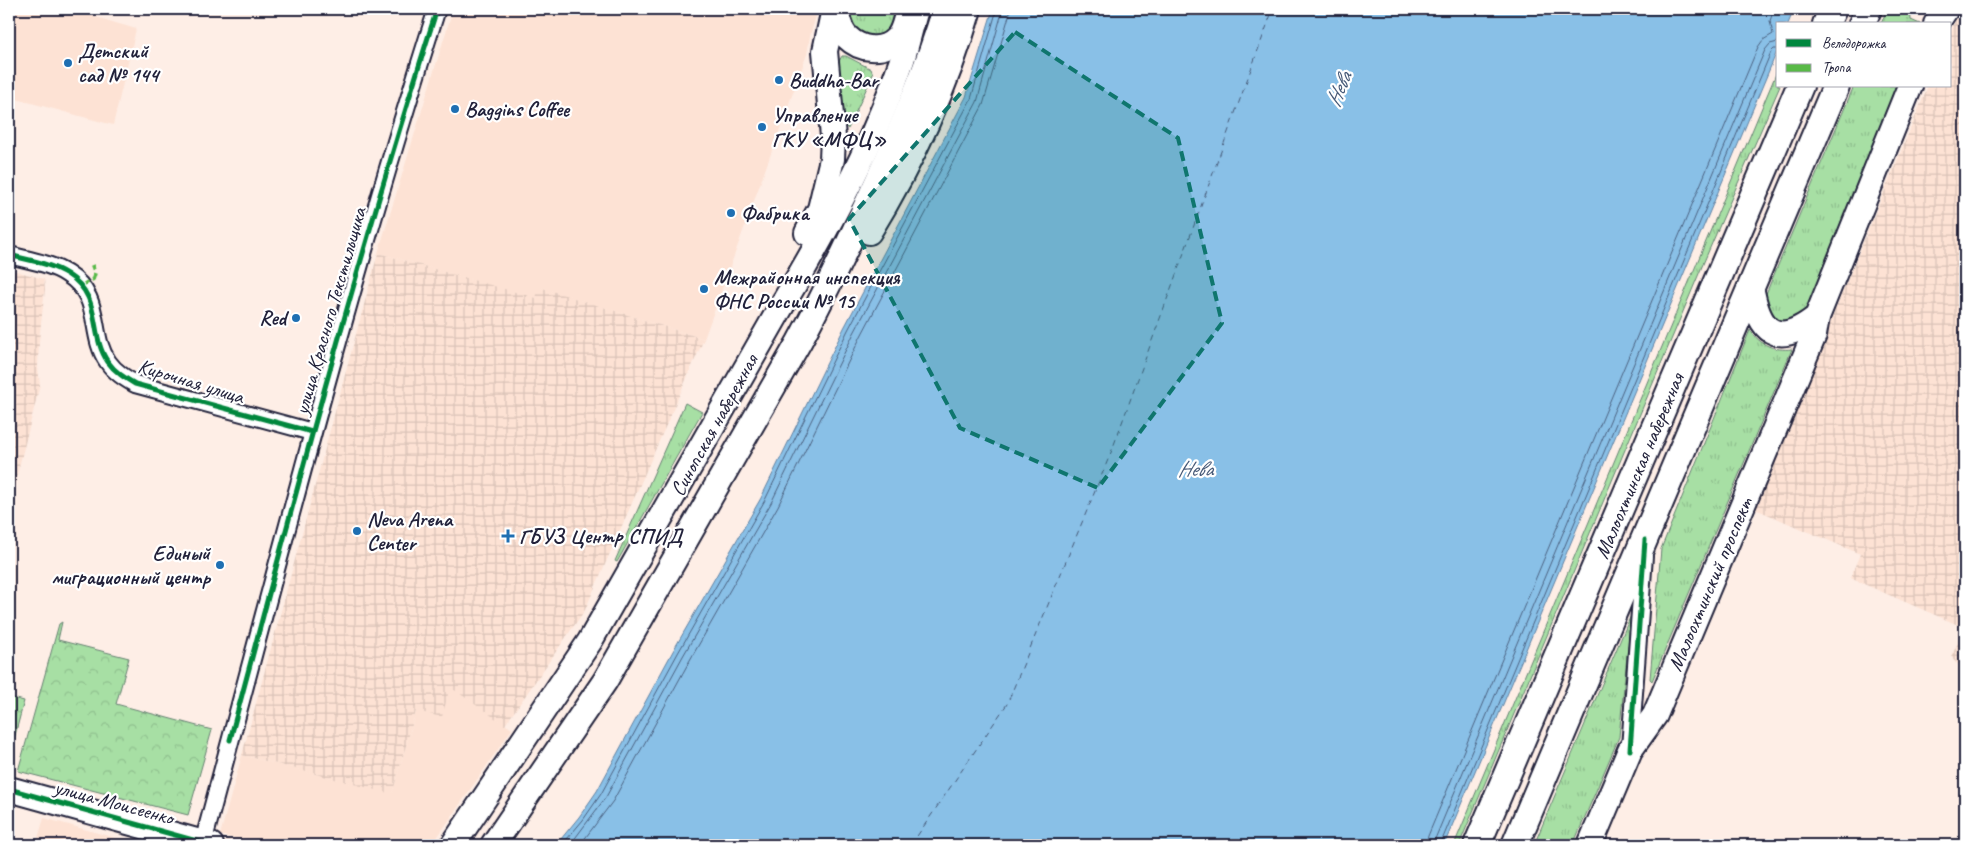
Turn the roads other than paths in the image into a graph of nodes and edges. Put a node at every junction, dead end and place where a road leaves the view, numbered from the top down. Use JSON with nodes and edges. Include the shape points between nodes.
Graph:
{"nodes":[{"id":1,"x":437,"y":9,"type":"edge"},
{"id":2,"x":834,"y":9,"type":"edge"},
{"id":3,"x":908,"y":9,"type":"edge"},
{"id":4,"x":916,"y":9,"type":"edge"},
{"id":5,"x":945,"y":9,"type":"edge"},
{"id":6,"x":969,"y":9,"type":"edge"},
{"id":7,"x":1833,"y":9,"type":"edge"},
{"id":8,"x":1868,"y":9,"type":"edge"},
{"id":9,"x":1934,"y":9,"type":"edge"},
{"id":10,"x":1946,"y":9,"type":"edge"},
{"id":11,"x":1827,"y":22,"type":"edge"},
{"id":12,"x":1863,"y":22,"type":"edge"},
{"id":13,"x":1935,"y":22,"type":"edge"},
{"id":14,"x":1936,"y":22,"type":"edge"},
{"id":15,"x":1799,"y":88,"type":"edge"},
{"id":16,"x":1835,"y":88,"type":"edge"},
{"id":17,"x":1909,"y":88,"type":"edge"},
{"id":18,"x":9,"y":254,"type":"edge"},
{"id":19,"x":840,"y":262,"type":"junction"},
{"id":20,"x":1751,"y":286,"type":"junction"},
{"id":21,"x":785,"y":300,"type":"junction"},
{"id":22,"x":1817,"y":316,"type":"junction"},
{"id":23,"x":312,"y":432,"type":"junction"},
{"id":24,"x":1645,"y":540,"type":"junction"},
{"id":25,"x":1630,"y":750,"type":"junction"},
{"id":26,"x":9,"y":789,"type":"edge"},
{"id":27,"x":207,"y":844,"type":"edge"},
{"id":28,"x":453,"y":845,"type":"edge"},
{"id":29,"x":493,"y":845,"type":"edge"},
{"id":30,"x":1478,"y":845,"type":"edge"},
{"id":31,"x":1515,"y":845,"type":"edge"},
{"id":32,"x":1590,"y":845,"type":"edge"}],
"edges":[{"from":1,"to":23,"type":"street","name":"улица Красного Текстильщика"},
{"from":2,"to":3,"type":"main road","via":[[846,36],[870,49],[896,40]]},
{"from":2,"to":21,"type":"main road","via":[[825,51],[832,158],[820,209],[789,268]]},
{"from":4,"to":21,"type":"main road","name":"Синопская набережная","via":[[902,60],[874,133],[838,209]]},
{"from":5,"to":19,"type":"main road","name":"Синопская набережная","via":[[914,96]]},
{"from":6,"to":19,"type":"main road","via":[[948,75],[909,160],[862,243]]},
{"from":7,"to":11,"type":"main road"},
{"from":8,"to":12,"type":"main road"},
{"from":9,"to":13,"type":"main road"},
{"from":10,"to":14,"type":"main road"},
{"from":15,"to":30,"type":"main road","name":"Малоохтинская набережная"},
{"from":16,"to":20,"type":"main road","name":"Малоохтинская набережная"},
{"from":17,"to":22,"type":"main road","name":"Малоохтинский проспект"},
{"from":18,"to":23,"type":"street","name":"Кирочная улица","via":[[54,266],[81,286],[91,301],[101,348],[108,362],[135,384]]},
{"from":19,"to":29,"type":"main road","name":"Синопская набережная","via":[[794,350],[605,681]]},
{"from":20,"to":22,"type":"main road","via":[[1758,315],[1772,330],[1792,332]]},
{"from":20,"to":24,"type":"main road","name":"Малоохтинская набережная"},
{"from":21,"to":28,"type":"main road","name":"Синопская набережная","via":[[590,641]]},
{"from":22,"to":25,"type":"main road","name":"Малоохтинский проспект","via":[[1814,334],[1655,715]]},
{"from":23,"to":27,"type":"street","name":"улица Красного Текстильщика"},
{"from":24,"to":25,"type":"street"},
{"from":24,"to":31,"type":"main road","name":"Малоохтинская набережная"},
{"from":25,"to":32,"type":"main road","name":"Малоохтинский проспект"},
{"from":26,"to":27,"type":"main road","name":"улица Моисеенко"}]}
